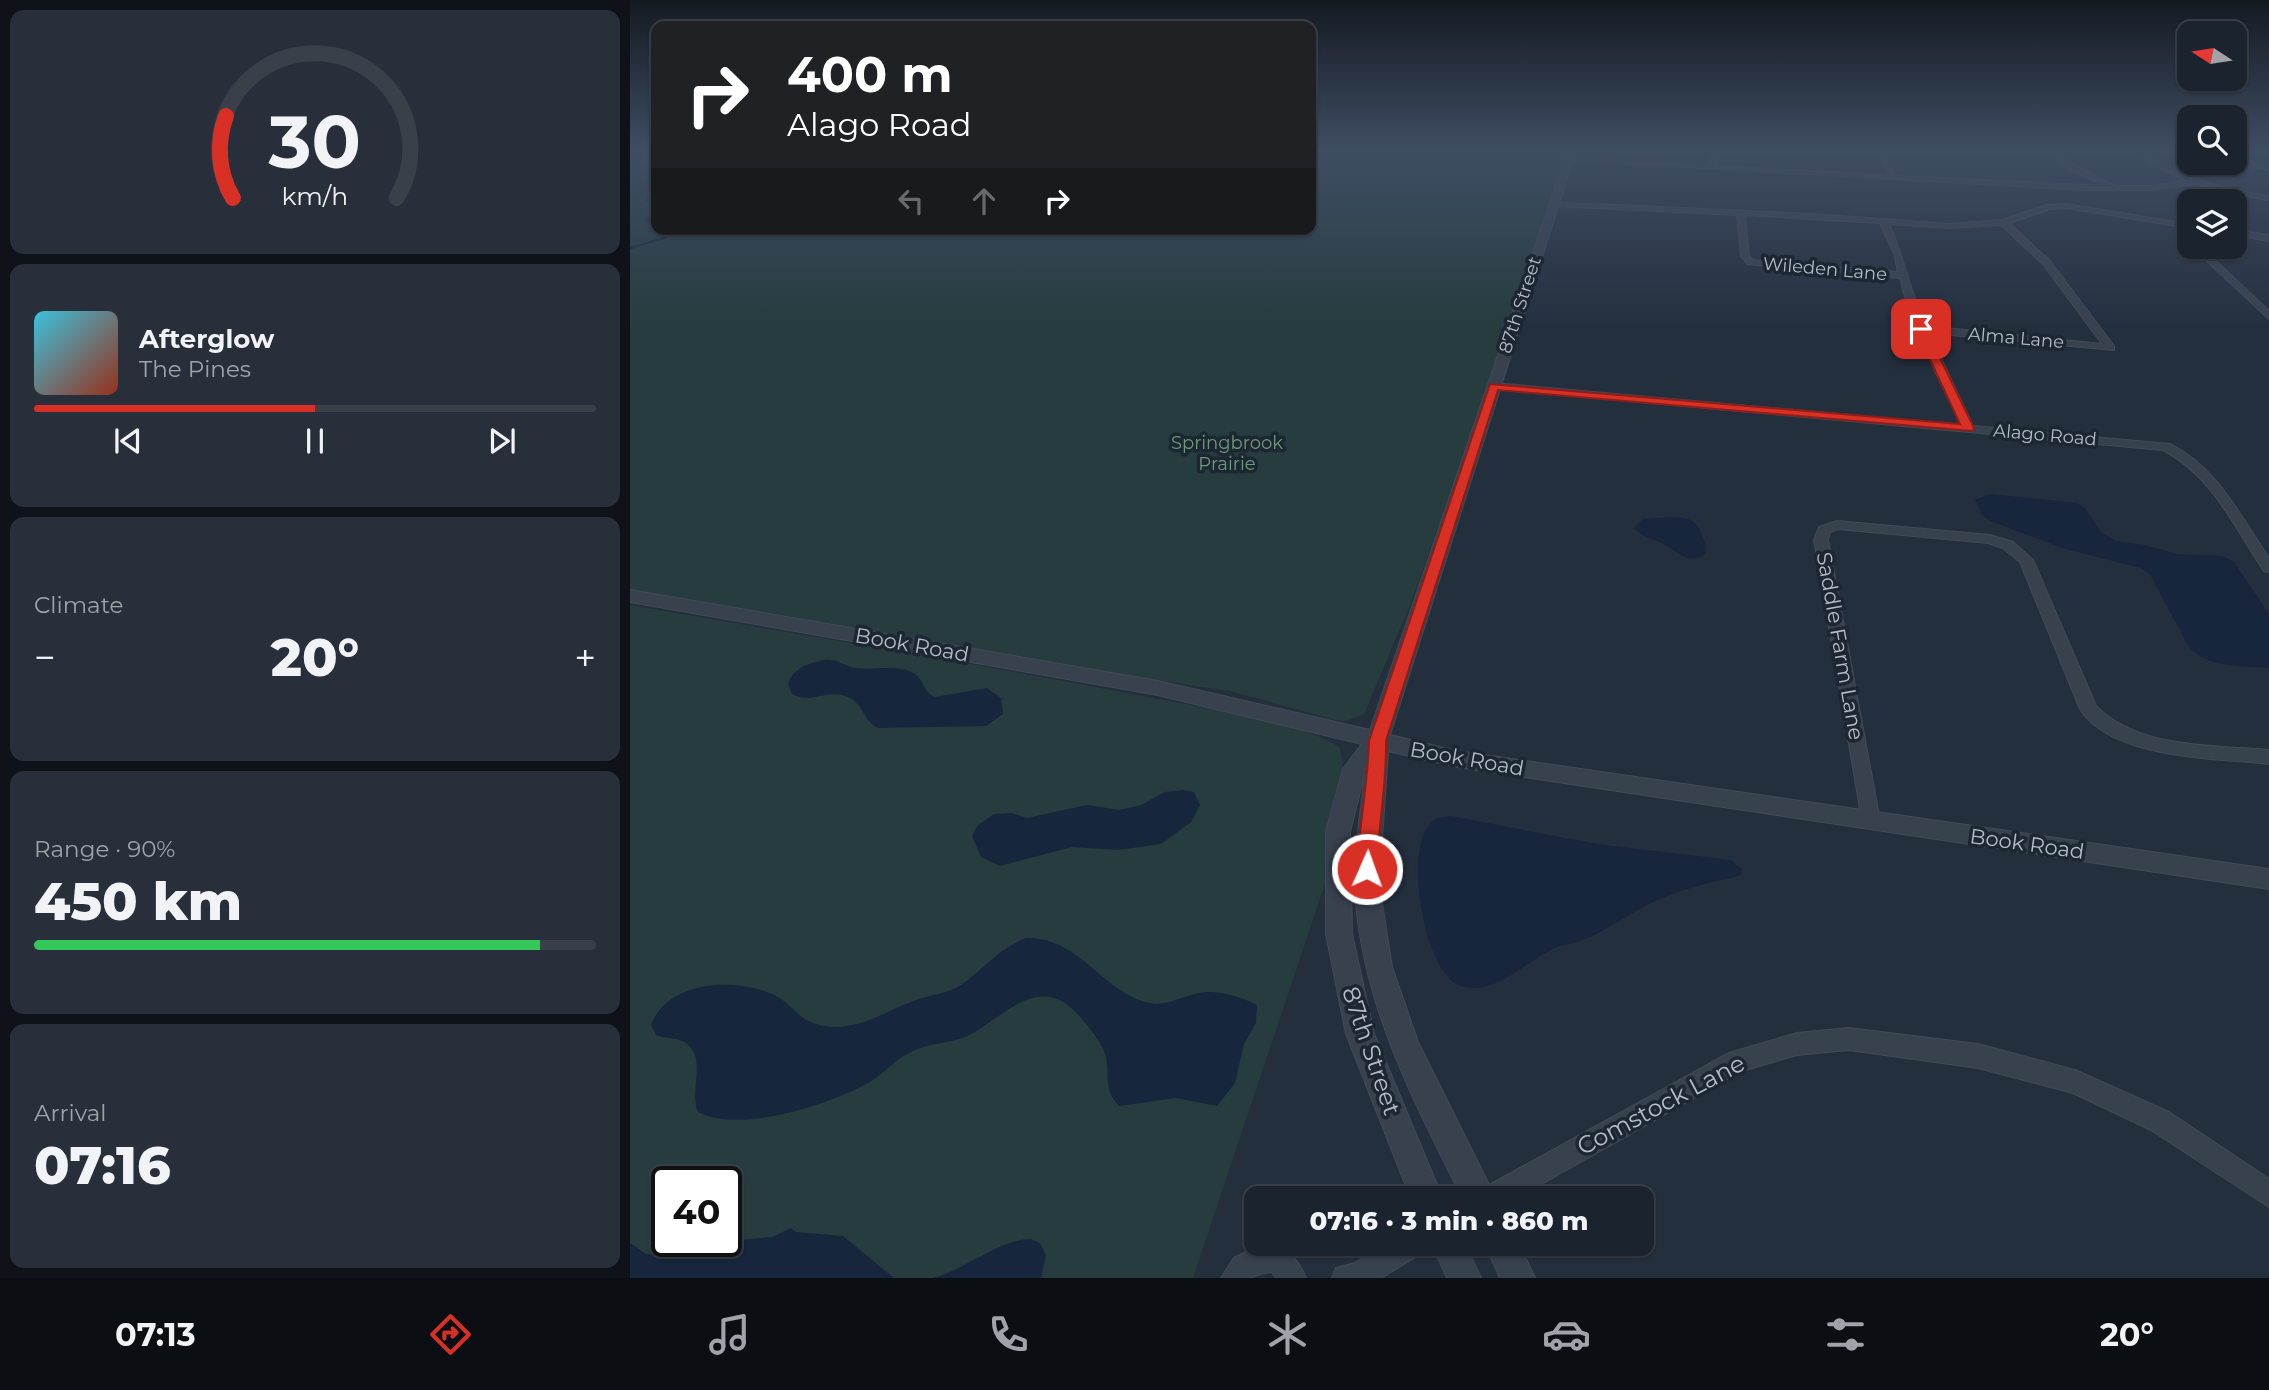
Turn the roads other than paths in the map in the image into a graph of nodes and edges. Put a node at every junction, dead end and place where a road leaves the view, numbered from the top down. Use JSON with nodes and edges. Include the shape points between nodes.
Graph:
{"nodes":[{"id":1,"x":1552,"y":210,"type":"edge"},
{"id":2,"x":1659,"y":210,"type":"edge"},
{"id":3,"x":2041,"y":210,"type":"edge"},
{"id":4,"x":2095,"y":210,"type":"edge"},
{"id":5,"x":1741,"y":214,"type":"junction"},
{"id":6,"x":2003,"y":222,"type":"junction"},
{"id":7,"x":1884,"y":223,"type":"junction"},
{"id":8,"x":2175,"y":224,"type":"joint"},
{"id":9,"x":2177,"y":227,"type":"edge"},
{"id":10,"x":2247,"y":234,"type":"edge"},
{"id":11,"x":2269,"y":237,"type":"edge"},
{"id":12,"x":2209,"y":259,"type":"edge"},
{"id":13,"x":1901,"y":275,"type":"junction"},
{"id":14,"x":2269,"y":316,"type":"edge"},
{"id":15,"x":1921,"y":329,"type":"junction"},
{"id":16,"x":1494,"y":386,"type":"junction"},
{"id":17,"x":1968,"y":428,"type":"junction"},
{"id":18,"x":2269,"y":568,"type":"edge"},
{"id":19,"x":630,"y":596,"type":"edge"},
{"id":20,"x":1377,"y":741,"type":"junction"},
{"id":21,"x":2269,"y":757,"type":"edge"},
{"id":22,"x":1870,"y":821,"type":"junction"},
{"id":23,"x":2269,"y":879,"type":"edge"},
{"id":24,"x":1422,"y":1186,"type":"edge"},
{"id":25,"x":1474,"y":1186,"type":"edge"},
{"id":26,"x":1512,"y":1186,"type":"edge"},
{"id":27,"x":2269,"y":1194,"type":"edge"},
{"id":28,"x":1393,"y":1256,"type":"edge"},
{"id":29,"x":1454,"y":1256,"type":"edge"},
{"id":30,"x":1507,"y":1256,"type":"edge"},
{"id":31,"x":1235,"y":1278,"type":"edge"},
{"id":32,"x":1292,"y":1278,"type":"edge"},
{"id":33,"x":1346,"y":1278,"type":"edge"},
{"id":34,"x":1464,"y":1278,"type":"edge"},
{"id":35,"x":1518,"y":1278,"type":"edge"}],
"edges":[{"from":1,"to":16,"type":"street","name":"87th Street"},
{"from":2,"to":5,"type":"street"},
{"from":3,"to":6,"type":"street"},
{"from":4,"to":8,"type":"street"},
{"from":5,"to":7,"type":"street"},
{"from":5,"to":13,"type":"street","name":"Wileden Lane","via":[[1745,256],[1750,262]]},
{"from":6,"to":7,"type":"street","via":[[1949,226]]},
{"from":6,"to":15,"type":"street","name":"Alma Lane","via":[[2046,262],[2110,348]]},
{"from":7,"to":13,"type":"street","via":[[1898,253]]},
{"from":8,"to":9,"type":"street"},
{"from":10,"to":11,"type":"street"},
{"from":12,"to":14,"type":"street"},
{"from":13,"to":15,"type":"street"},
{"from":15,"to":17,"type":"street"},
{"from":16,"to":17,"type":"street","name":"Alago Road"},
{"from":16,"to":20,"type":"street","name":"87th Street"},
{"from":17,"to":18,"type":"street","name":"Alago Road","via":[[2154,444],[2176,451],[2201,469]]},
{"from":19,"to":20,"type":"street","name":"Book Road","via":[[1158,688]]},
{"from":20,"to":22,"type":"street","name":"Book Road","via":[[1457,759]]},
{"from":20,"to":24,"type":"street","name":"87th Street","via":[[1354,769],[1338,832],[1339,934],[1360,1034]]},
{"from":20,"to":25,"type":"street","name":"87th Street","via":[[1367,886],[1380,973],[1414,1063]]},
{"from":21,"to":22,"type":"street","name":"Saddle Farm Lane","via":[[2134,740],[2099,722],[2089,709],[2026,560],[2008,545],[1984,538],[1837,525],[1824,530],[1821,540]]},
{"from":22,"to":23,"type":"street","name":"Book Road"},
{"from":26,"to":27,"type":"street","name":"Comstock Lane","via":[[1737,1061],[1797,1044],[1849,1039],[1978,1056],[2074,1082],[2160,1121]]},
{"from":28,"to":33,"type":"street","via":[[1359,1276]]},
{"from":29,"to":34,"type":"street"},
{"from":30,"to":35,"type":"street"},
{"from":31,"to":32,"type":"street","via":[[1244,1266],[1262,1257],[1279,1261]]}]}
